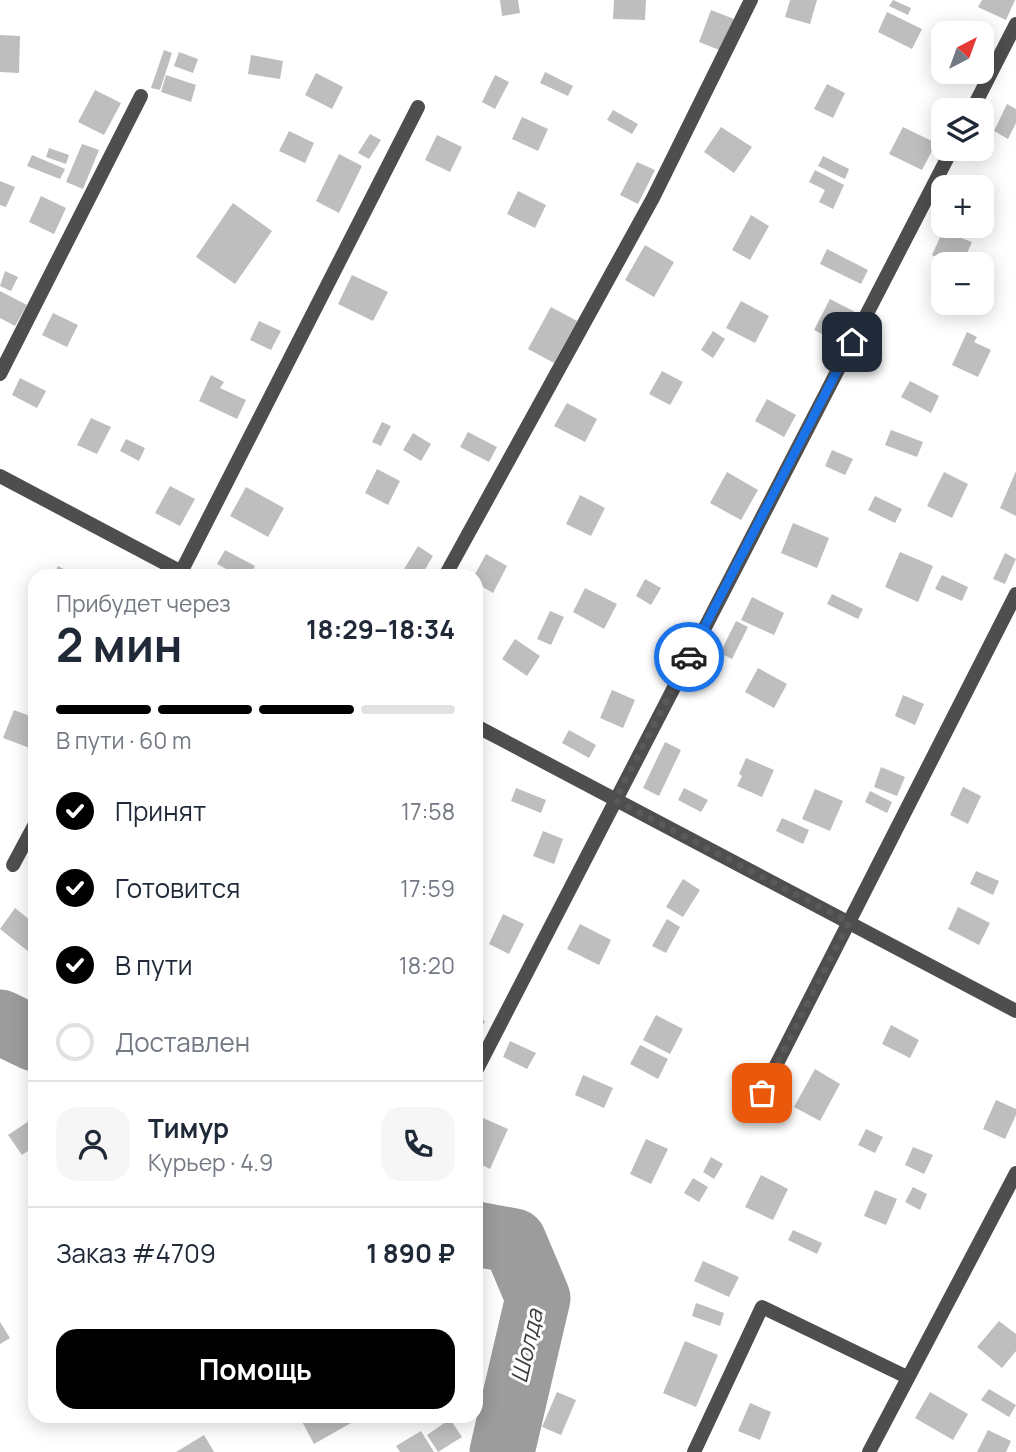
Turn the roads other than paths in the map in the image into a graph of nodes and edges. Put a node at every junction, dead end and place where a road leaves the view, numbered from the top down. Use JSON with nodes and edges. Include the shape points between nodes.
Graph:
{"nodes":[{"id":1,"x":751,"y":0,"type":"edge"},
{"id":2,"x":1016,"y":24,"type":"edge"},
{"id":3,"x":141,"y":96,"type":"dead end"},
{"id":4,"x":978,"y":98,"type":"edge"},
{"id":5,"x":418,"y":107,"type":"dead end"},
{"id":6,"x":946,"y":161,"type":"edge"},
{"id":7,"x":0,"y":374,"type":"edge"},
{"id":8,"x":0,"y":476,"type":"edge"},
{"id":9,"x":174,"y":569,"type":"edge"},
{"id":10,"x":186,"y":569,"type":"edge"},
{"id":11,"x":449,"y":569,"type":"edge"},
{"id":12,"x":1016,"y":594,"type":"edge"},
{"id":13,"x":483,"y":730,"type":"edge"},
{"id":14,"x":615,"y":800,"type":"junction"},
{"id":15,"x":28,"y":837,"type":"edge"},
{"id":16,"x":13,"y":865,"type":"dead end"},
{"id":17,"x":849,"y":922,"type":"junction"},
{"id":18,"x":1016,"y":1011,"type":"edge"},
{"id":19,"x":483,"y":1056,"type":"edge"},
{"id":20,"x":762,"y":1093,"type":"dead end"},
{"id":21,"x":1016,"y":1173,"type":"edge"},
{"id":22,"x":907,"y":1377,"type":"junction"},
{"id":23,"x":694,"y":1452,"type":"edge"},
{"id":24,"x":869,"y":1452,"type":"edge"}],
"edges":[{"from":1,"to":11,"type":"street","via":[[653,198]]},
{"from":2,"to":4,"type":"street"},
{"from":3,"to":7,"type":"street"},
{"from":5,"to":10,"type":"street"},
{"from":6,"to":14,"type":"street"},
{"from":8,"to":9,"type":"street"},
{"from":12,"to":17,"type":"street"},
{"from":13,"to":14,"type":"street"},
{"from":14,"to":17,"type":"street"},
{"from":14,"to":19,"type":"street"},
{"from":15,"to":16,"type":"street"},
{"from":17,"to":18,"type":"street"},
{"from":17,"to":20,"type":"street"},
{"from":21,"to":22,"type":"street"},
{"from":22,"to":23,"type":"street","via":[[762,1307]]},
{"from":22,"to":24,"type":"street"}]}
